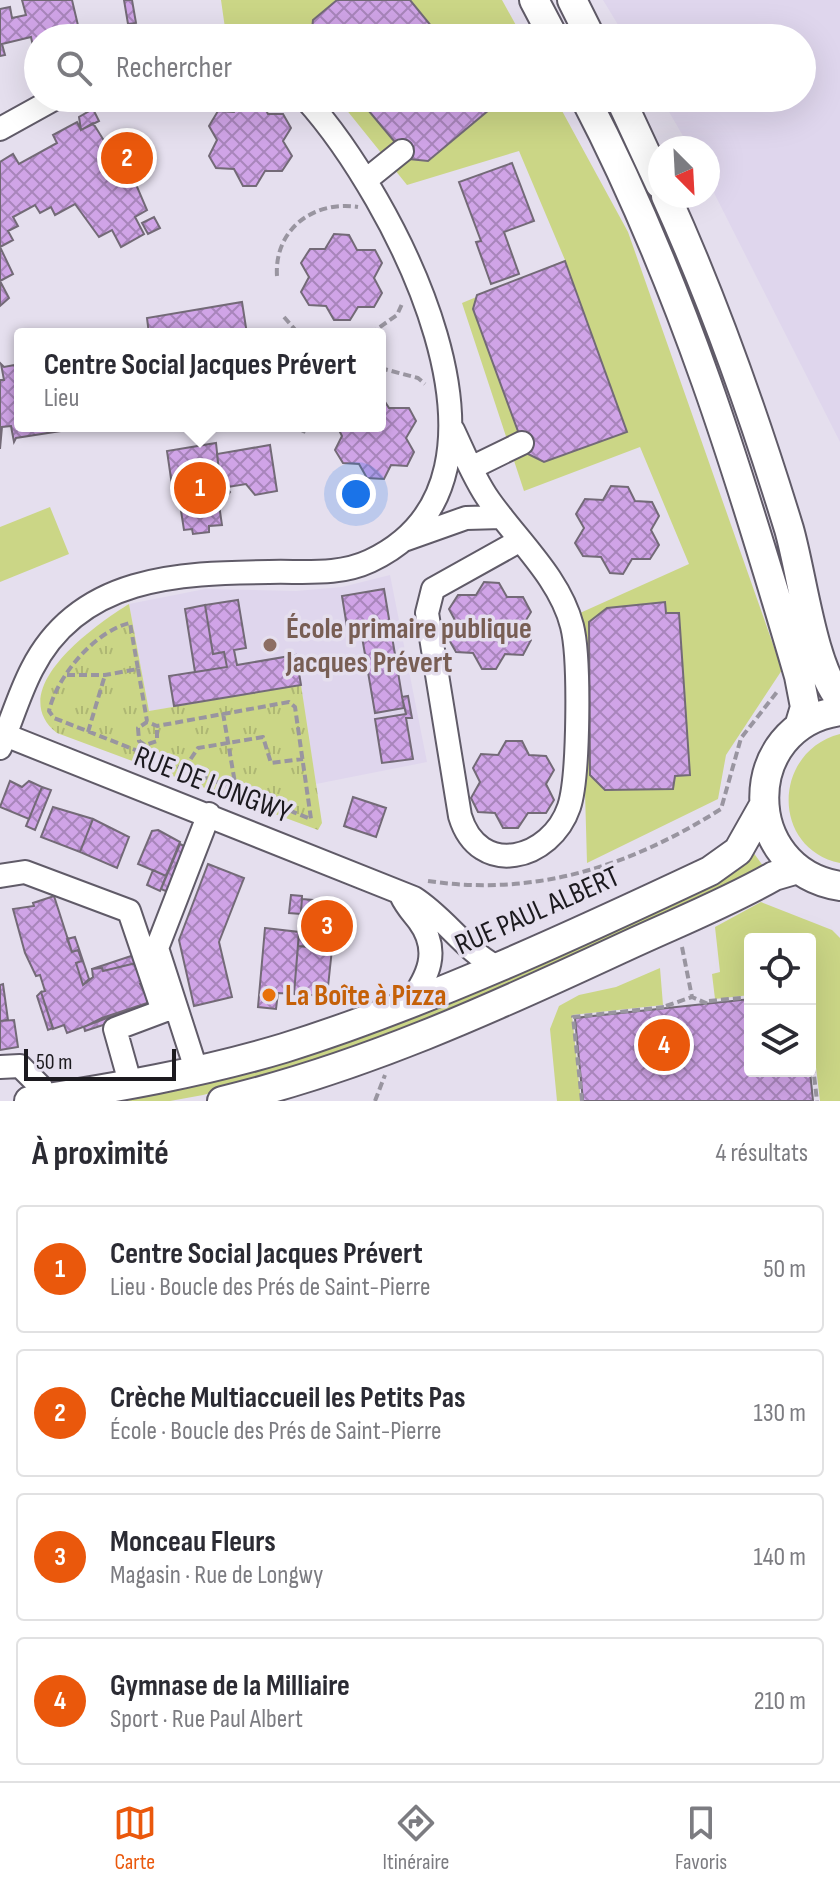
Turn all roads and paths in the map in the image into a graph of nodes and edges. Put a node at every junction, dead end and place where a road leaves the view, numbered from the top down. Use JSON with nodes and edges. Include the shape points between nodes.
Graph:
{"nodes":[{"id":1,"x":534,"y":0,"type":"edge"},
{"id":2,"x":572,"y":0,"type":"edge"},
{"id":3,"x":547,"y":24,"type":"edge"},
{"id":4,"x":584,"y":24,"type":"edge"},
{"id":5,"x":31,"y":112,"type":"edge"},
{"id":6,"x":315,"y":112,"type":"edge"},
{"id":7,"x":592,"y":112,"type":"edge"},
{"id":8,"x":627,"y":112,"type":"edge"},
{"id":9,"x":0,"y":129,"type":"edge"},
{"id":10,"x":402,"y":151,"type":"dead end"},
{"id":11,"x":648,"y":158,"type":"edge"},
{"id":12,"x":366,"y":180,"type":"junction"},
{"id":13,"x":671,"y":208,"type":"edge"},
{"id":14,"x":384,"y":211,"type":"junction"},
{"id":15,"x":277,"y":276,"type":"dead end"},
{"id":16,"x":415,"y":277,"type":"junction"},
{"id":17,"x":284,"y":317,"type":"dead end"},
{"id":18,"x":294,"y":328,"type":"edge"},
{"id":19,"x":379,"y":328,"type":"edge"},
{"id":20,"x":386,"y":370,"type":"edge"},
{"id":21,"x":451,"y":418,"type":"junction"},
{"id":22,"x":522,"y":443,"type":"dead end"},
{"id":23,"x":471,"y":468,"type":"junction"},
{"id":24,"x":502,"y":517,"type":"junction"},
{"id":25,"x":404,"y":540,"type":"junction"},
{"id":26,"x":519,"y":541,"type":"junction"},
{"id":27,"x":86,"y":639,"type":"dead end"},
{"id":28,"x":92,"y":645,"type":"junction"},
{"id":29,"x":138,"y":669,"type":"junction"},
{"id":30,"x":67,"y":675,"type":"junction"},
{"id":31,"x":105,"y":675,"type":"junction"},
{"id":32,"x":799,"y":676,"type":"junction"},
{"id":33,"x":840,"y":699,"type":"edge"},
{"id":34,"x":840,"y":711,"type":"edge"},
{"id":35,"x":223,"y":713,"type":"junction"},
{"id":36,"x":147,"y":722,"type":"junction"},
{"id":37,"x":157,"y":726,"type":"junction"},
{"id":38,"x":799,"y":727,"type":"junction"},
{"id":39,"x":88,"y":732,"type":"junction"},
{"id":40,"x":2,"y":738,"type":"edge"},
{"id":41,"x":228,"y":742,"type":"junction"},
{"id":42,"x":145,"y":745,"type":"junction"},
{"id":43,"x":141,"y":753,"type":"junction"},
{"id":44,"x":303,"y":759,"type":"junction"},
{"id":45,"x":184,"y":769,"type":"junction"},
{"id":46,"x":236,"y":789,"type":"junction"},
{"id":47,"x":764,"y":805,"type":"junction"},
{"id":48,"x":209,"y":814,"type":"junction"},
{"id":49,"x":798,"y":869,"type":"junction"},
{"id":50,"x":0,"y":876,"type":"edge"},
{"id":51,"x":840,"y":886,"type":"edge"},
{"id":52,"x":401,"y":895,"type":"junction"},
{"id":53,"x":679,"y":941,"type":"dead end"},
{"id":54,"x":495,"y":966,"type":"junction"},
{"id":55,"x":692,"y":997,"type":"junction"},
{"id":56,"x":744,"y":998,"type":"edge"},
{"id":57,"x":409,"y":1003,"type":"junction"},
{"id":58,"x":0,"y":1067,"type":"edge"},
{"id":59,"x":196,"y":1069,"type":"junction"},
{"id":60,"x":388,"y":1069,"type":"dead end"},
{"id":61,"x":814,"y":1077,"type":"edge"},
{"id":62,"x":131,"y":1086,"type":"junction"},
{"id":63,"x":36,"y":1100,"type":"edge"},
{"id":64,"x":222,"y":1101,"type":"edge"},
{"id":65,"x":375,"y":1101,"type":"edge"},
{"id":66,"x":582,"y":1101,"type":"edge"},
{"id":67,"x":817,"y":1101,"type":"edge"}],
"edges":[{"from":1,"to":3,"type":"main road"},
{"from":2,"to":4,"type":"main road"},
{"from":5,"to":9,"type":"street"},
{"from":6,"to":12,"type":"street"},
{"from":7,"to":32,"type":"main road","via":[[707,375]]},
{"from":8,"to":11,"type":"main road"},
{"from":10,"to":12,"type":"street"},
{"from":12,"to":14,"type":"street"},
{"from":13,"to":33,"type":"main road","via":[[749,399],[823,668]]},
{"from":14,"to":15,"type":"path","via":[[341,204],[309,214],[275,253]]},
{"from":14,"to":16,"type":"street"},
{"from":16,"to":19,"type":"path","via":[[397,315]]},
{"from":16,"to":21,"type":"street","via":[[438,348]]},
{"from":17,"to":18,"type":"path"},
{"from":20,"to":21,"type":"path","via":[[418,378]]},
{"from":21,"to":23,"type":"street"},
{"from":21,"to":25,"type":"street","via":[[448,461],[439,491]]},
{"from":22,"to":23,"type":"street"},
{"from":23,"to":24,"type":"street"},
{"from":24,"to":25,"type":"street","via":[[466,518]]},
{"from":24,"to":26,"type":"street"},
{"from":25,"to":40,"type":"street","via":[[370,562],[325,573],[178,574],[108,597],[85,610],[44,651]]},
{"from":26,"to":26,"type":"street","via":[[433,589],[427,613],[460,816],[471,842],[501,857],[533,850],[560,825],[582,767],[572,626],[549,578]]},
{"from":27,"to":28,"type":"path"},
{"from":28,"to":29,"type":"path","via":[[113,627],[130,623]]},
{"from":28,"to":30,"type":"path"},
{"from":29,"to":31,"type":"path"},
{"from":29,"to":36,"type":"path"},
{"from":30,"to":31,"type":"path"},
{"from":30,"to":39,"type":"path","via":[[49,711]]},
{"from":31,"to":39,"type":"path"},
{"from":32,"to":38,"type":"main road","via":[[805,707]]},
{"from":32,"to":52,"type":"path","via":[[781,686],[741,738],[721,809],[661,844],[605,867],[550,880],[493,888],[423,881]]},
{"from":34,"to":38,"type":"main road"},
{"from":35,"to":37,"type":"path"},
{"from":35,"to":41,"type":"path"},
{"from":35,"to":44,"type":"path","via":[[289,702],[295,707]]},
{"from":36,"to":37,"type":"path"},
{"from":36,"to":42,"type":"path","via":[[137,735]]},
{"from":37,"to":42,"type":"path","via":[[157,741]]},
{"from":38,"to":47,"type":"main road","via":[[771,762]]},
{"from":39,"to":43,"type":"path"},
{"from":40,"to":48,"type":"street","name":"RUE DE LONGWY"},
{"from":41,"to":44,"type":"path","via":[[263,737],[271,763]]},
{"from":41,"to":45,"type":"path","via":[[198,748]]},
{"from":41,"to":46,"type":"path"},
{"from":42,"to":43,"type":"path"},
{"from":43,"to":45,"type":"path"},
{"from":44,"to":46,"type":"path","via":[[311,819]]},
{"from":45,"to":46,"type":"path"},
{"from":47,"to":49,"type":"main road","via":[[776,845]]},
{"from":47,"to":54,"type":"main road","name":"RUE PAUL ALBERT","via":[[738,851],[710,871]]},
{"from":48,"to":52,"type":"street","name":"RUE DE LONGWY"},
{"from":48,"to":59,"type":"street","via":[[157,948]]},
{"from":49,"to":51,"type":"main road"},
{"from":49,"to":64,"type":"main road","via":[[396,1047]]},
{"from":50,"to":62,"type":"street","via":[[25,872],[129,911],[163,1011],[115,1029]]},
{"from":52,"to":54,"type":"street","name":"RUE DE LONGWY","via":[[425,905]]},
{"from":52,"to":57,"type":"street","via":[[431,946],[430,971]]},
{"from":53,"to":55,"type":"path"},
{"from":54,"to":57,"type":"main road","name":"RUE PAUL ALBERT"},
{"from":55,"to":56,"type":"path","via":[[708,1003]]},
{"from":55,"to":66,"type":"path","via":[[666,1008],[573,1017]]},
{"from":57,"to":59,"type":"main road","name":"RUE PAUL ALBERT","via":[[282,1048]]},
{"from":58,"to":63,"type":"street","via":[[20,1066],[41,1087]]},
{"from":59,"to":62,"type":"main road","name":"RUE PAUL ALBERT"},
{"from":60,"to":65,"type":"path"},
{"from":61,"to":67,"type":"path"},
{"from":62,"to":63,"type":"main road","name":"RUE PAUL ALBERT"}]}
